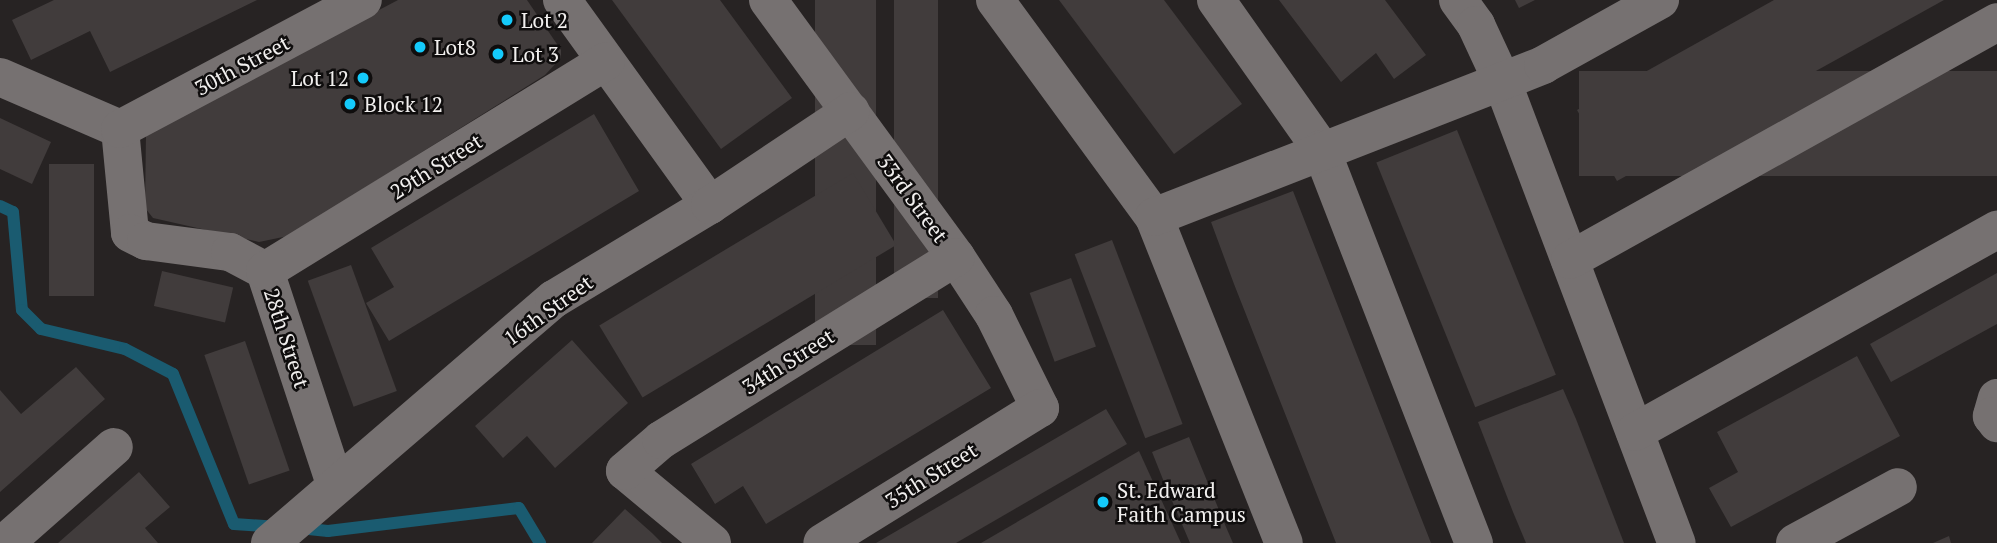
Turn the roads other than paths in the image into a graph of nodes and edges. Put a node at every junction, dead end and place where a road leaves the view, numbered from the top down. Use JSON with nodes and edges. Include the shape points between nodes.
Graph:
{"nodes":[{"id":1,"x":363,"y":0,"type":"edge"},
{"id":2,"x":562,"y":0,"type":"edge"},
{"id":3,"x":768,"y":0,"type":"edge"},
{"id":4,"x":995,"y":0,"type":"edge"},
{"id":5,"x":1216,"y":0,"type":"edge"},
{"id":6,"x":1458,"y":0,"type":"edge"},
{"id":7,"x":1660,"y":0,"type":"edge"},
{"id":8,"x":1997,"y":22,"type":"edge"},
{"id":9,"x":606,"y":61,"type":"junction"},
{"id":10,"x":0,"y":77,"type":"edge"},
{"id":11,"x":1503,"y":81,"type":"junction"},
{"id":12,"x":851,"y":111,"type":"junction"},
{"id":13,"x":120,"y":129,"type":"junction"},
{"id":14,"x":1321,"y":149,"type":"junction"},
{"id":15,"x":710,"y":205,"type":"junction"},
{"id":16,"x":1154,"y":217,"type":"junction"},
{"id":17,"x":1997,"y":230,"type":"edge"},
{"id":18,"x":956,"y":257,"type":"junction"},
{"id":19,"x":1570,"y":260,"type":"junction"},
{"id":20,"x":265,"y":271,"type":"junction"},
{"id":21,"x":1997,"y":398,"type":"edge"},
{"id":22,"x":1040,"y":408,"type":"joint"},
{"id":23,"x":1997,"y":423,"type":"edge"},
{"id":24,"x":1635,"y":432,"type":"junction"},
{"id":25,"x":114,"y":447,"type":"dead end"},
{"id":26,"x":1898,"y":487,"type":"dead end"},
{"id":27,"x":325,"y":492,"type":"junction"},
{"id":28,"x":5,"y":543,"type":"edge"},
{"id":29,"x":270,"y":543,"type":"edge"},
{"id":30,"x":712,"y":543,"type":"edge"},
{"id":31,"x":822,"y":543,"type":"edge"},
{"id":32,"x":1284,"y":543,"type":"edge"},
{"id":33,"x":1474,"y":543,"type":"edge"},
{"id":34,"x":1676,"y":543,"type":"edge"},
{"id":35,"x":1796,"y":543,"type":"edge"}],
"edges":[{"from":1,"to":13,"type":"street","name":"30th Street"},
{"from":2,"to":9,"type":"street"},
{"from":3,"to":12,"type":"street","name":"33rd Street"},
{"from":4,"to":16,"type":"street"},
{"from":5,"to":14,"type":"street"},
{"from":6,"to":11,"type":"street","via":[[1476,25]]},
{"from":7,"to":11,"type":"street","via":[[1543,65]]},
{"from":8,"to":19,"type":"street"},
{"from":9,"to":15,"type":"street"},
{"from":9,"to":20,"type":"street","name":"29th Street"},
{"from":10,"to":13,"type":"street"},
{"from":11,"to":14,"type":"street"},
{"from":11,"to":19,"type":"street"},
{"from":12,"to":15,"type":"street","name":"16th Street"},
{"from":12,"to":18,"type":"street","name":"33rd Street"},
{"from":13,"to":20,"type":"street","name":"28th Street","via":[[130,233],[146,241],[230,252]]},
{"from":14,"to":16,"type":"street"},
{"from":14,"to":33,"type":"street"},
{"from":15,"to":27,"type":"street","name":"16th Street","via":[[554,299]]},
{"from":16,"to":32,"type":"street"},
{"from":17,"to":24,"type":"street"},
{"from":18,"to":22,"type":"street","name":"33rd Street","via":[[994,316]]},
{"from":18,"to":30,"type":"street","name":"34th Street","via":[[661,440],[625,471]]},
{"from":19,"to":24,"type":"street"},
{"from":20,"to":27,"type":"street","name":"28th Street"},
{"from":21,"to":23,"type":"street","via":[[1992,416]]},
{"from":22,"to":31,"type":"street","name":"35th Street"},
{"from":24,"to":34,"type":"street"},
{"from":25,"to":28,"type":"street"},
{"from":26,"to":35,"type":"street"},
{"from":27,"to":29,"type":"street","name":"16th Street"}]}
